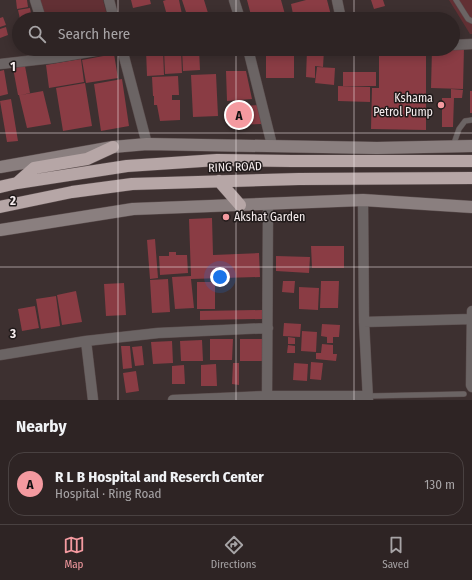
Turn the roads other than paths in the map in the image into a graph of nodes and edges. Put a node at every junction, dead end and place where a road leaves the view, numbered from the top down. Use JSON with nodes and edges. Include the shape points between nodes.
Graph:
{"nodes":[{"id":1,"x":35,"y":0,"type":"edge"},
{"id":2,"x":109,"y":0,"type":"edge"},
{"id":3,"x":234,"y":0,"type":"edge"},
{"id":4,"x":337,"y":0,"type":"edge"},
{"id":5,"x":456,"y":0,"type":"edge"},
{"id":6,"x":39,"y":12,"type":"edge"},
{"id":7,"x":112,"y":12,"type":"edge"},
{"id":8,"x":238,"y":12,"type":"edge"},
{"id":9,"x":340,"y":12,"type":"edge"},
{"id":10,"x":472,"y":21,"type":"edge"},
{"id":11,"x":472,"y":44,"type":"edge"},
{"id":12,"x":460,"y":45,"type":"edge"},
{"id":13,"x":38,"y":56,"type":"edge"},
{"id":14,"x":124,"y":56,"type":"edge"},
{"id":15,"x":250,"y":56,"type":"edge"},
{"id":16,"x":0,"y":64,"type":"edge"},
{"id":17,"x":472,"y":120,"type":"edge"},
{"id":18,"x":147,"y":144,"type":"junction"},
{"id":19,"x":272,"y":146,"type":"junction"},
{"id":20,"x":472,"y":146,"type":"edge"},
{"id":21,"x":113,"y":147,"type":"junction"},
{"id":22,"x":453,"y":147,"type":"junction"},
{"id":23,"x":472,"y":161,"type":"edge"},
{"id":24,"x":0,"y":167,"type":"edge"},
{"id":25,"x":472,"y":178,"type":"edge"},
{"id":26,"x":219,"y":181,"type":"junction"},
{"id":27,"x":17,"y":183,"type":"junction"},
{"id":28,"x":0,"y":186,"type":"edge"},
{"id":29,"x":363,"y":200,"type":"junction"},
{"id":30,"x":268,"y":204,"type":"junction"},
{"id":31,"x":240,"y":205,"type":"junction"},
{"id":32,"x":0,"y":207,"type":"edge"},
{"id":33,"x":472,"y":207,"type":"edge"},
{"id":34,"x":0,"y":230,"type":"edge"},
{"id":35,"x":472,"y":311,"type":"edge"},
{"id":36,"x":472,"y":319,"type":"edge"},
{"id":37,"x":364,"y":322,"type":"junction"},
{"id":38,"x":268,"y":328,"type":"junction"},
{"id":39,"x":86,"y":341,"type":"junction"},
{"id":40,"x":0,"y":355,"type":"edge"},
{"id":41,"x":468,"y":390,"type":"edge"},
{"id":42,"x":267,"y":398,"type":"edge"},
{"id":43,"x":368,"y":398,"type":"edge"},
{"id":44,"x":93,"y":400,"type":"edge"},
{"id":45,"x":173,"y":400,"type":"edge"}],
"edges":[{"from":1,"to":6,"type":"street"},
{"from":2,"to":7,"type":"street"},
{"from":3,"to":8,"type":"street"},
{"from":4,"to":9,"type":"street"},
{"from":5,"to":10,"type":"lane"},
{"from":11,"to":12,"type":"street"},
{"from":13,"to":16,"type":"street"},
{"from":14,"to":18,"type":"street"},
{"from":15,"to":19,"type":"street"},
{"from":17,"to":22,"type":"lane","via":[[464,120]]},
{"from":18,"to":19,"type":"street"},
{"from":18,"to":21,"type":"street"},
{"from":19,"to":22,"type":"street"},
{"from":20,"to":22,"type":"street"},
{"from":21,"to":24,"type":"street"},
{"from":21,"to":27,"type":"highway","via":[[87,159],[34,168]]},
{"from":23,"to":27,"type":"highway","name":"RING ROAD","via":[[217,160],[127,166]]},
{"from":25,"to":26,"type":"highway","name":"RING ROAD"},
{"from":26,"to":31,"type":"highway"},
{"from":26,"to":32,"type":"highway","name":"RING ROAD","via":[[132,184],[72,192]]},
{"from":27,"to":28,"type":"highway","name":"RING ROAD"},
{"from":29,"to":30,"type":"street"},
{"from":29,"to":33,"type":"street"},
{"from":29,"to":37,"type":"street"},
{"from":30,"to":31,"type":"street"},
{"from":30,"to":38,"type":"street"},
{"from":31,"to":34,"type":"street","via":[[133,210]]},
{"from":35,"to":36,"type":"street"},
{"from":36,"to":37,"type":"street"},
{"from":36,"to":41,"type":"street","via":[[471,385]]},
{"from":37,"to":43,"type":"street"},
{"from":38,"to":39,"type":"street","via":[[158,332]]},
{"from":38,"to":42,"type":"street"},
{"from":39,"to":40,"type":"street"},
{"from":39,"to":44,"type":"street"},
{"from":41,"to":43,"type":"lane"},
{"from":42,"to":43,"type":"street"},
{"from":42,"to":45,"type":"street"}]}
